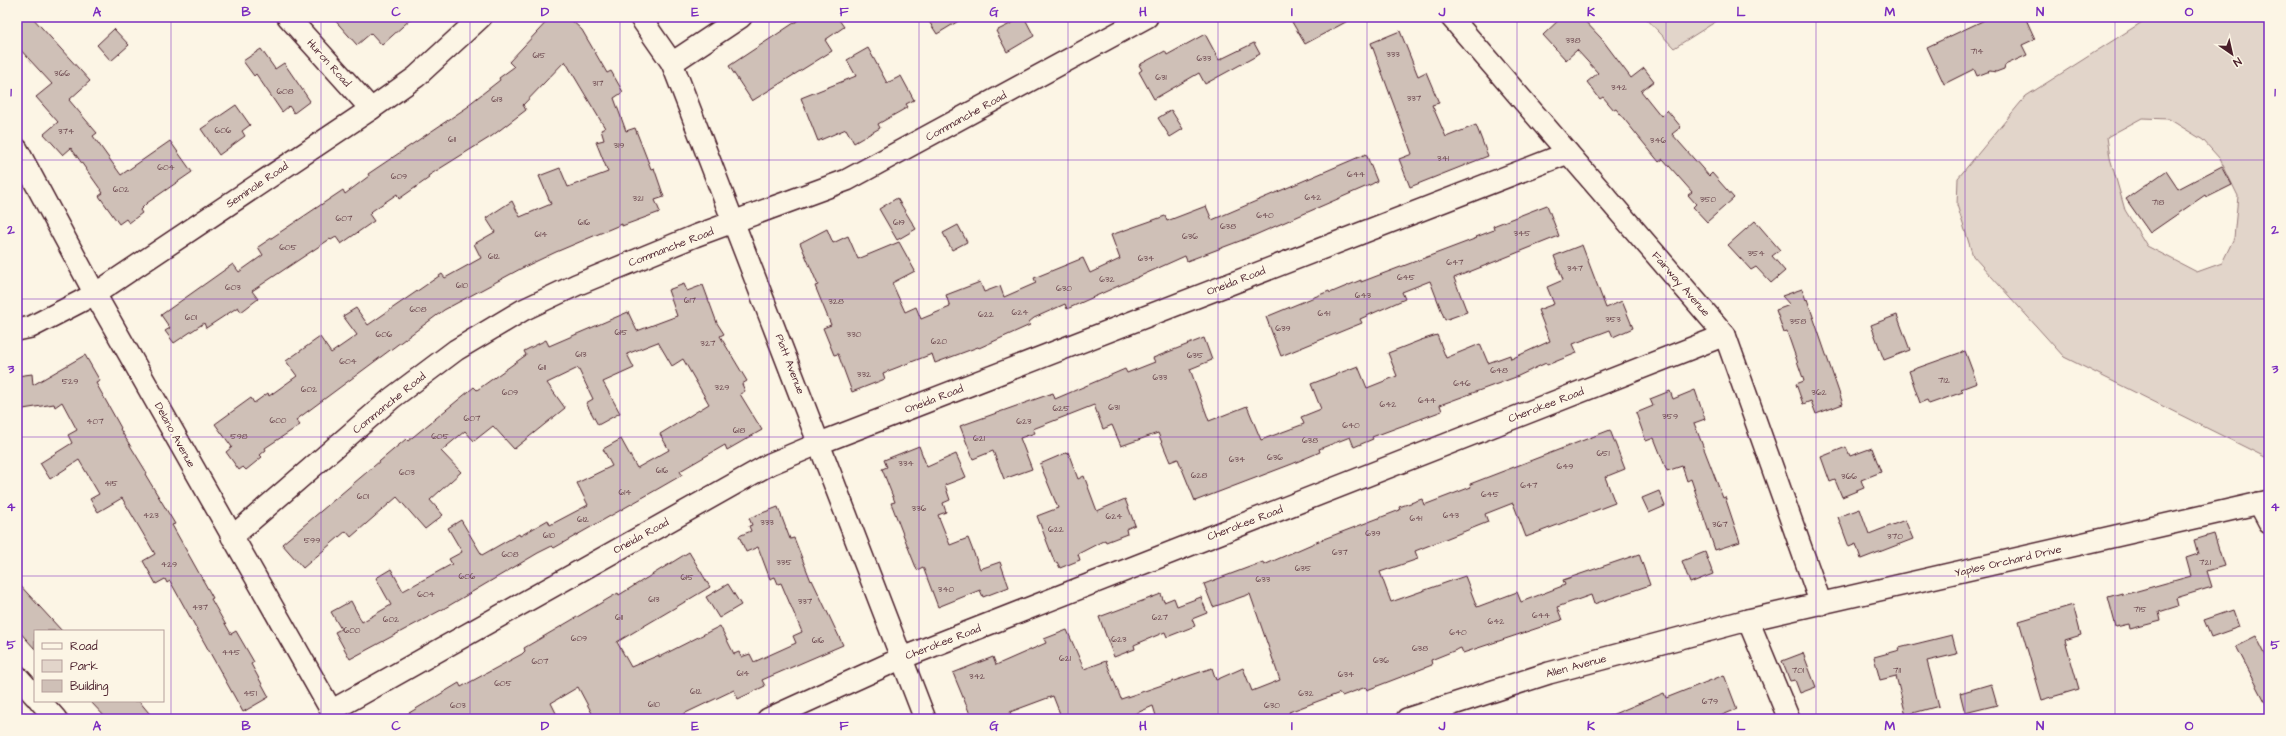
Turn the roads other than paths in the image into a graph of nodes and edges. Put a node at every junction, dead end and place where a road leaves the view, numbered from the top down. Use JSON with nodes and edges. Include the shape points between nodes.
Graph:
{"nodes":[{"id":1,"x":288,"y":17,"type":"edge"},
{"id":2,"x":481,"y":17,"type":"edge"},
{"id":3,"x":640,"y":17,"type":"edge"},
{"id":4,"x":741,"y":17,"type":"edge"},
{"id":5,"x":1147,"y":17,"type":"edge"},
{"id":6,"x":1451,"y":17,"type":"edge"},
{"id":7,"x":672,"y":63,"type":"junction"},
{"id":8,"x":371,"y":109,"type":"junction"},
{"id":9,"x":17,"y":149,"type":"edge"},
{"id":10,"x":1568,"y":153,"type":"junction"},
{"id":11,"x":734,"y":223,"type":"junction"},
{"id":12,"x":95,"y":294,"type":"junction"},
{"id":13,"x":17,"y":330,"type":"edge"},
{"id":14,"x":1725,"y":336,"type":"junction"},
{"id":15,"x":820,"y":443,"type":"junction"},
{"id":16,"x":2264,"y":502,"type":"edge"},
{"id":17,"x":2269,"y":522,"type":"edge"},
{"id":18,"x":232,"y":537,"type":"junction"},
{"id":19,"x":1821,"y":604,"type":"junction"},
{"id":20,"x":1748,"y":620,"type":"junction"},
{"id":21,"x":902,"y":658,"type":"junction"},
{"id":22,"x":17,"y":676,"type":"edge"},
{"id":23,"x":34,"y":695,"type":"edge"},
{"id":24,"x":41,"y":702,"type":"edge"},
{"id":25,"x":333,"y":715,"type":"edge"},
{"id":26,"x":56,"y":719,"type":"edge"},
{"id":27,"x":768,"y":719,"type":"edge"},
{"id":28,"x":925,"y":719,"type":"edge"},
{"id":29,"x":1407,"y":719,"type":"edge"},
{"id":30,"x":1789,"y":719,"type":"edge"}],
"edges":[{"from":1,"to":8,"type":"street","name":"Huron Road"},
{"from":2,"to":8,"type":"street","name":"Seminole Road","via":[[416,77]]},
{"from":3,"to":7,"type":"street","name":"Piatt Avenue"},
{"from":4,"to":7,"type":"street"},
{"from":5,"to":11,"type":"street","name":"Commanche Road","via":[[847,180]]},
{"from":6,"to":10,"type":"street","name":"Fairway Avenue"},
{"from":7,"to":11,"type":"street","name":"Piatt Avenue"},
{"from":8,"to":12,"type":"street","name":"Seminole Road"},
{"from":9,"to":12,"type":"street","name":"Delano Avenue"},
{"from":10,"to":14,"type":"street","name":"Fairway Avenue"},
{"from":10,"to":15,"type":"street","name":"Oneida Road"},
{"from":11,"to":15,"type":"street","name":"Piatt Avenue"},
{"from":11,"to":18,"type":"street","name":"Commanche Road","via":[[576,285],[524,310],[456,350],[392,398]]},
{"from":12,"to":13,"type":"street","name":"Seminole Road","via":[[31,327]]},
{"from":12,"to":18,"type":"street","name":"Delano Avenue"},
{"from":14,"to":19,"type":"street","name":"Fairway Avenue"},
{"from":14,"to":21,"type":"street","name":"Cherokee Road"},
{"from":15,"to":21,"type":"street","name":"Piatt Avenue"},
{"from":15,"to":25,"type":"street","name":"Oneida Road","via":[[770,464]]},
{"from":16,"to":17,"type":"street"},
{"from":16,"to":19,"type":"street","name":"Yaples Orchard Drive"},
{"from":18,"to":25,"type":"street","name":"Delano Avenue"},
{"from":19,"to":20,"type":"street","name":"Yaples Orchard Drive"},
{"from":20,"to":29,"type":"street","name":"Allen Avenue","via":[[1549,673]]},
{"from":20,"to":30,"type":"street"},
{"from":21,"to":27,"type":"street","name":"Cherokee Road"},
{"from":21,"to":28,"type":"street","name":"Piatt Avenue"},
{"from":22,"to":23,"type":"street"},
{"from":24,"to":26,"type":"street"}]}
